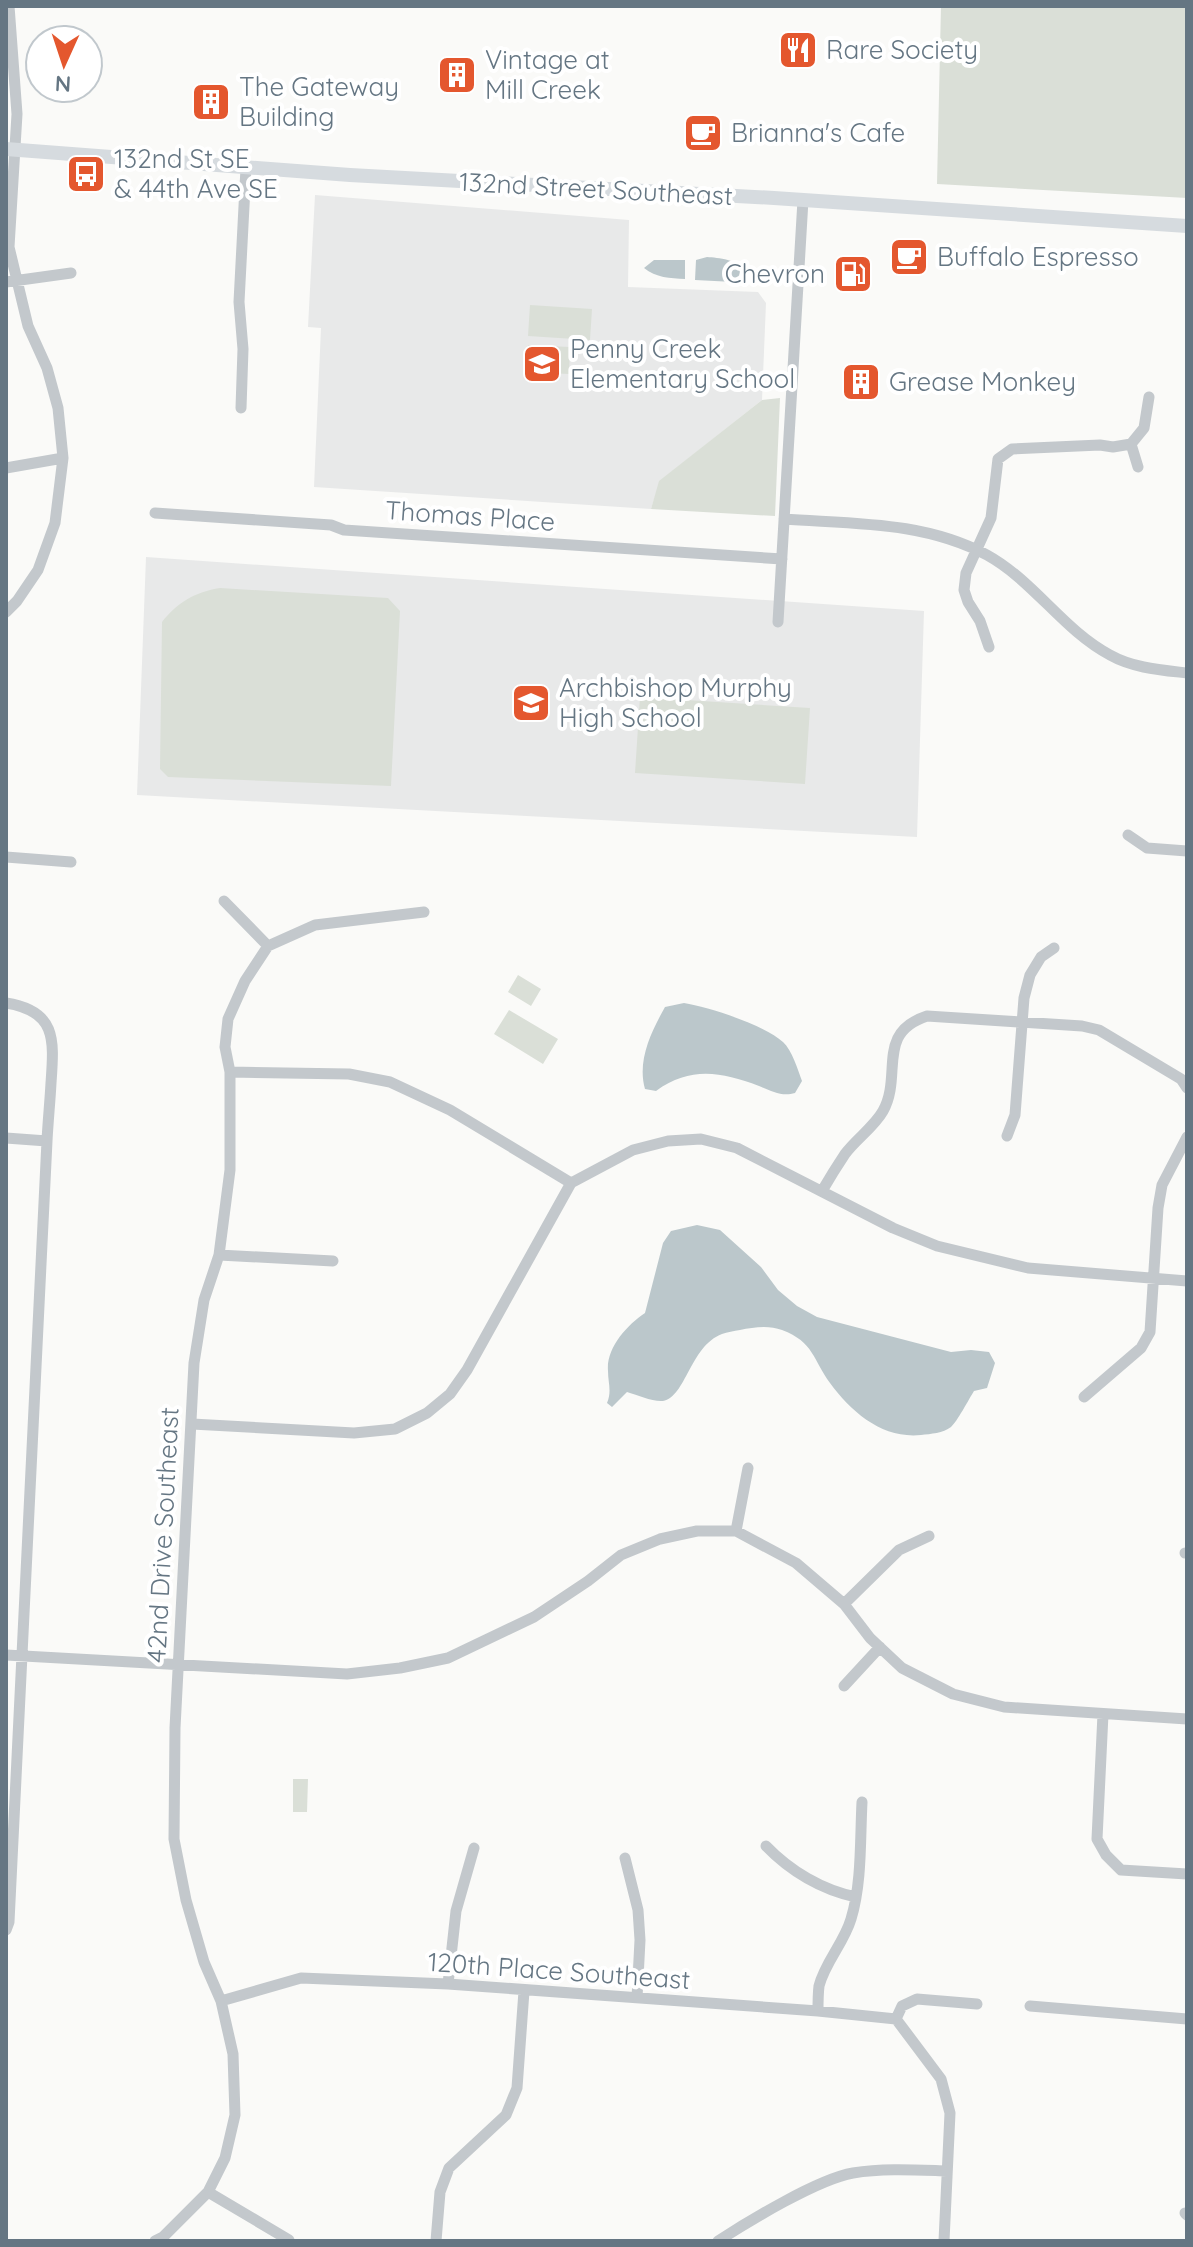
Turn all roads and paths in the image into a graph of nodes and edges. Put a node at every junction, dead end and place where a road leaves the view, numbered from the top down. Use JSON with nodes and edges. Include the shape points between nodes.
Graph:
{"nodes":[{"id":1,"x":9,"y":6,"type":"edge"},
{"id":2,"x":10,"y":149,"type":"edge"},
{"id":3,"x":246,"y":168,"type":"junction"},
{"id":4,"x":803,"y":200,"type":"junction"},
{"id":5,"x":1187,"y":226,"type":"edge"},
{"id":6,"x":71,"y":273,"type":"dead end"},
{"id":7,"x":11,"y":282,"type":"edge"},
{"id":8,"x":1149,"y":397,"type":"dead end"},
{"id":9,"x":241,"y":408,"type":"dead end"},
{"id":10,"x":1131,"y":444,"type":"junction"},
{"id":11,"x":63,"y":458,"type":"junction"},
{"id":12,"x":1138,"y":467,"type":"dead end"},
{"id":13,"x":6,"y":468,"type":"edge"},
{"id":14,"x":155,"y":513,"type":"dead end"},
{"id":15,"x":784,"y":519,"type":"junction"},
{"id":16,"x":977,"y":550,"type":"junction"},
{"id":17,"x":782,"y":559,"type":"junction"},
{"id":18,"x":6,"y":612,"type":"edge"},
{"id":19,"x":778,"y":622,"type":"dead end"},
{"id":20,"x":989,"y":647,"type":"dead end"},
{"id":21,"x":1187,"y":673,"type":"edge"},
{"id":22,"x":1128,"y":835,"type":"dead end"},
{"id":23,"x":1187,"y":851,"type":"edge"},
{"id":24,"x":6,"y":857,"type":"edge"},
{"id":25,"x":71,"y":862,"type":"dead end"},
{"id":26,"x":224,"y":901,"type":"dead end"},
{"id":27,"x":424,"y":912,"type":"dead end"},
{"id":28,"x":268,"y":946,"type":"junction"},
{"id":29,"x":1054,"y":948,"type":"dead end"},
{"id":30,"x":6,"y":1003,"type":"edge"},
{"id":31,"x":1023,"y":1023,"type":"junction"},
{"id":32,"x":230,"y":1072,"type":"junction"},
{"id":33,"x":1187,"y":1088,"type":"edge"},
{"id":34,"x":1007,"y":1136,"type":"dead end"},
{"id":35,"x":1187,"y":1137,"type":"edge"},
{"id":36,"x":6,"y":1138,"type":"edge"},
{"id":37,"x":47,"y":1141,"type":"junction"},
{"id":38,"x":571,"y":1183,"type":"junction"},
{"id":39,"x":822,"y":1191,"type":"junction"},
{"id":40,"x":219,"y":1255,"type":"junction"},
{"id":41,"x":333,"y":1261,"type":"dead end"},
{"id":42,"x":1153,"y":1279,"type":"junction"},
{"id":43,"x":1187,"y":1281,"type":"edge"},
{"id":44,"x":1084,"y":1397,"type":"dead end"},
{"id":45,"x":192,"y":1424,"type":"junction"},
{"id":46,"x":748,"y":1468,"type":"dead end"},
{"id":47,"x":736,"y":1531,"type":"junction"},
{"id":48,"x":929,"y":1536,"type":"dead end"},
{"id":49,"x":844,"y":1604,"type":"junction"},
{"id":50,"x":880,"y":1647,"type":"junction"},
{"id":51,"x":6,"y":1655,"type":"edge"},
{"id":52,"x":23,"y":1655,"type":"junction"},
{"id":53,"x":177,"y":1666,"type":"junction"},
{"id":54,"x":844,"y":1686,"type":"dead end"},
{"id":55,"x":1103,"y":1714,"type":"junction"},
{"id":56,"x":1187,"y":1719,"type":"edge"},
{"id":57,"x":862,"y":1802,"type":"dead end"},
{"id":58,"x":10,"y":1818,"type":"edge"},
{"id":59,"x":766,"y":1846,"type":"dead end"},
{"id":60,"x":474,"y":1848,"type":"dead end"},
{"id":61,"x":625,"y":1858,"type":"dead end"},
{"id":62,"x":1187,"y":1874,"type":"edge"},
{"id":63,"x":856,"y":1897,"type":"junction"},
{"id":64,"x":6,"y":1930,"type":"edge"},
{"id":65,"x":448,"y":1984,"type":"junction"},
{"id":66,"x":524,"y":1991,"type":"junction"},
{"id":67,"x":637,"y":1998,"type":"junction"},
{"id":68,"x":221,"y":2001,"type":"junction"},
{"id":69,"x":977,"y":2004,"type":"dead end"},
{"id":70,"x":1030,"y":2006,"type":"dead end"},
{"id":71,"x":818,"y":2011,"type":"junction"},
{"id":72,"x":896,"y":2019,"type":"junction"},
{"id":73,"x":1187,"y":2019,"type":"edge"},
{"id":74,"x":947,"y":2171,"type":"junction"},
{"id":75,"x":208,"y":2192,"type":"junction"},
{"id":76,"x":289,"y":2240,"type":"edge"},
{"id":77,"x":155,"y":2241,"type":"edge"},
{"id":78,"x":436,"y":2241,"type":"edge"},
{"id":79,"x":718,"y":2241,"type":"edge"},
{"id":80,"x":944,"y":2241,"type":"edge"}],
"edges":[{"from":1,"to":2,"type":"street","via":[[17,114]]},
{"from":2,"to":3,"type":"main road","name":"132nd Street Southeast"},
{"from":2,"to":7,"type":"street"},
{"from":3,"to":4,"type":"main road","name":"132nd Street Southeast"},
{"from":3,"to":9,"type":"street","via":[[239,302]]},
{"from":4,"to":5,"type":"main road","name":"132nd Street Southeast"},
{"from":4,"to":15,"type":"street"},
{"from":6,"to":7,"type":"street"},
{"from":7,"to":11,"type":"street","via":[[47,368]]},
{"from":8,"to":10,"type":"street","via":[[1144,428]]},
{"from":10,"to":12,"type":"street"},
{"from":10,"to":16,"type":"street","via":[[1012,449],[1001,455],[991,518]]},
{"from":11,"to":13,"type":"street"},
{"from":11,"to":18,"type":"street","via":[[55,523],[24,591]]},
{"from":14,"to":17,"type":"street","name":"Thomas Place"},
{"from":15,"to":16,"type":"street","via":[[915,528]]},
{"from":15,"to":17,"type":"street"},
{"from":16,"to":20,"type":"street","via":[[964,590]]},
{"from":16,"to":21,"type":"street","via":[[1017,575],[1110,656]]},
{"from":17,"to":19,"type":"street"},
{"from":22,"to":23,"type":"street","via":[[1147,848]]},
{"from":24,"to":25,"type":"street"},
{"from":26,"to":28,"type":"street"},
{"from":27,"to":28,"type":"street","via":[[315,925]]},
{"from":28,"to":32,"type":"street","name":"42nd Drive Southeast","via":[[228,1019],[225,1047]]},
{"from":29,"to":31,"type":"street","via":[[1030,975]]},
{"from":30,"to":37,"type":"street","via":[[39,1014],[54,1044]]},
{"from":31,"to":33,"type":"street","via":[[1099,1030],[1181,1079]]},
{"from":31,"to":34,"type":"street","via":[[1015,1115]]},
{"from":31,"to":39,"type":"street","via":[[927,1016],[913,1021],[894,1044],[890,1090],[882,1112]]},
{"from":32,"to":38,"type":"street","via":[[349,1074],[390,1082],[450,1110]]},
{"from":32,"to":40,"type":"street","name":"42nd Drive Southeast","via":[[230,1170]]},
{"from":35,"to":42,"type":"street","via":[[1162,1185]]},
{"from":36,"to":37,"type":"street"},
{"from":37,"to":52,"type":"street"},
{"from":38,"to":39,"type":"street","via":[[633,1150],[701,1139],[737,1148]]},
{"from":38,"to":45,"type":"street","via":[[467,1370],[427,1413],[395,1429],[354,1433]]},
{"from":39,"to":42,"type":"street","via":[[893,1228],[986,1260]]},
{"from":40,"to":41,"type":"street"},
{"from":40,"to":45,"type":"street","name":"42nd Drive Southeast","via":[[196,1350]]},
{"from":42,"to":43,"type":"street"},
{"from":42,"to":44,"type":"street","via":[[1150,1332],[1141,1348]]},
{"from":45,"to":53,"type":"street","name":"42nd Drive Southeast"},
{"from":46,"to":47,"type":"street"},
{"from":47,"to":49,"type":"street","via":[[796,1563]]},
{"from":47,"to":53,"type":"street","via":[[697,1531],[621,1555],[534,1617],[448,1658],[347,1674]]},
{"from":48,"to":49,"type":"street","via":[[899,1550]]},
{"from":49,"to":50,"type":"street"},
{"from":50,"to":54,"type":"street"},
{"from":50,"to":55,"type":"street","via":[[902,1668],[953,1694],[1004,1707]]},
{"from":51,"to":52,"type":"street"},
{"from":52,"to":53,"type":"street"},
{"from":52,"to":58,"type":"street"},
{"from":53,"to":68,"type":"street","name":"42nd Drive Southeast","via":[[174,1839],[186,1900]]},
{"from":55,"to":56,"type":"street"},
{"from":55,"to":62,"type":"street","via":[[1097,1839],[1121,1870]]},
{"from":57,"to":63,"type":"street"},
{"from":58,"to":64,"type":"street"},
{"from":59,"to":63,"type":"street","via":[[800,1875]]},
{"from":60,"to":65,"type":"street","via":[[456,1911]]},
{"from":61,"to":67,"type":"street","via":[[638,1910]]},
{"from":63,"to":71,"type":"street","via":[[846,1936],[819,1986]]},
{"from":65,"to":66,"type":"street","name":"120th Place Southeast"},
{"from":65,"to":68,"type":"street","name":"120th Place Southeast","via":[[301,1978]]},
{"from":66,"to":67,"type":"street","name":"120th Place Southeast"},
{"from":66,"to":78,"type":"street","via":[[517,2088],[506,2115],[449,2168],[440,2192]]},
{"from":67,"to":71,"type":"street","name":"120th Place Southeast"},
{"from":68,"to":75,"type":"street","name":"42nd Drive Southeast","via":[[233,2054],[235,2115],[225,2158]]},
{"from":69,"to":72,"type":"street","via":[[917,1999],[902,2006]]},
{"from":70,"to":73,"type":"street"},
{"from":71,"to":72,"type":"street","name":"120th Place Southeast"},
{"from":72,"to":74,"type":"street","via":[[941,2079],[950,2113]]},
{"from":74,"to":79,"type":"street","via":[[850,2173]]},
{"from":74,"to":80,"type":"street"},
{"from":75,"to":76,"type":"street"},
{"from":75,"to":77,"type":"street","name":"42nd Drive Southeast"}]}
